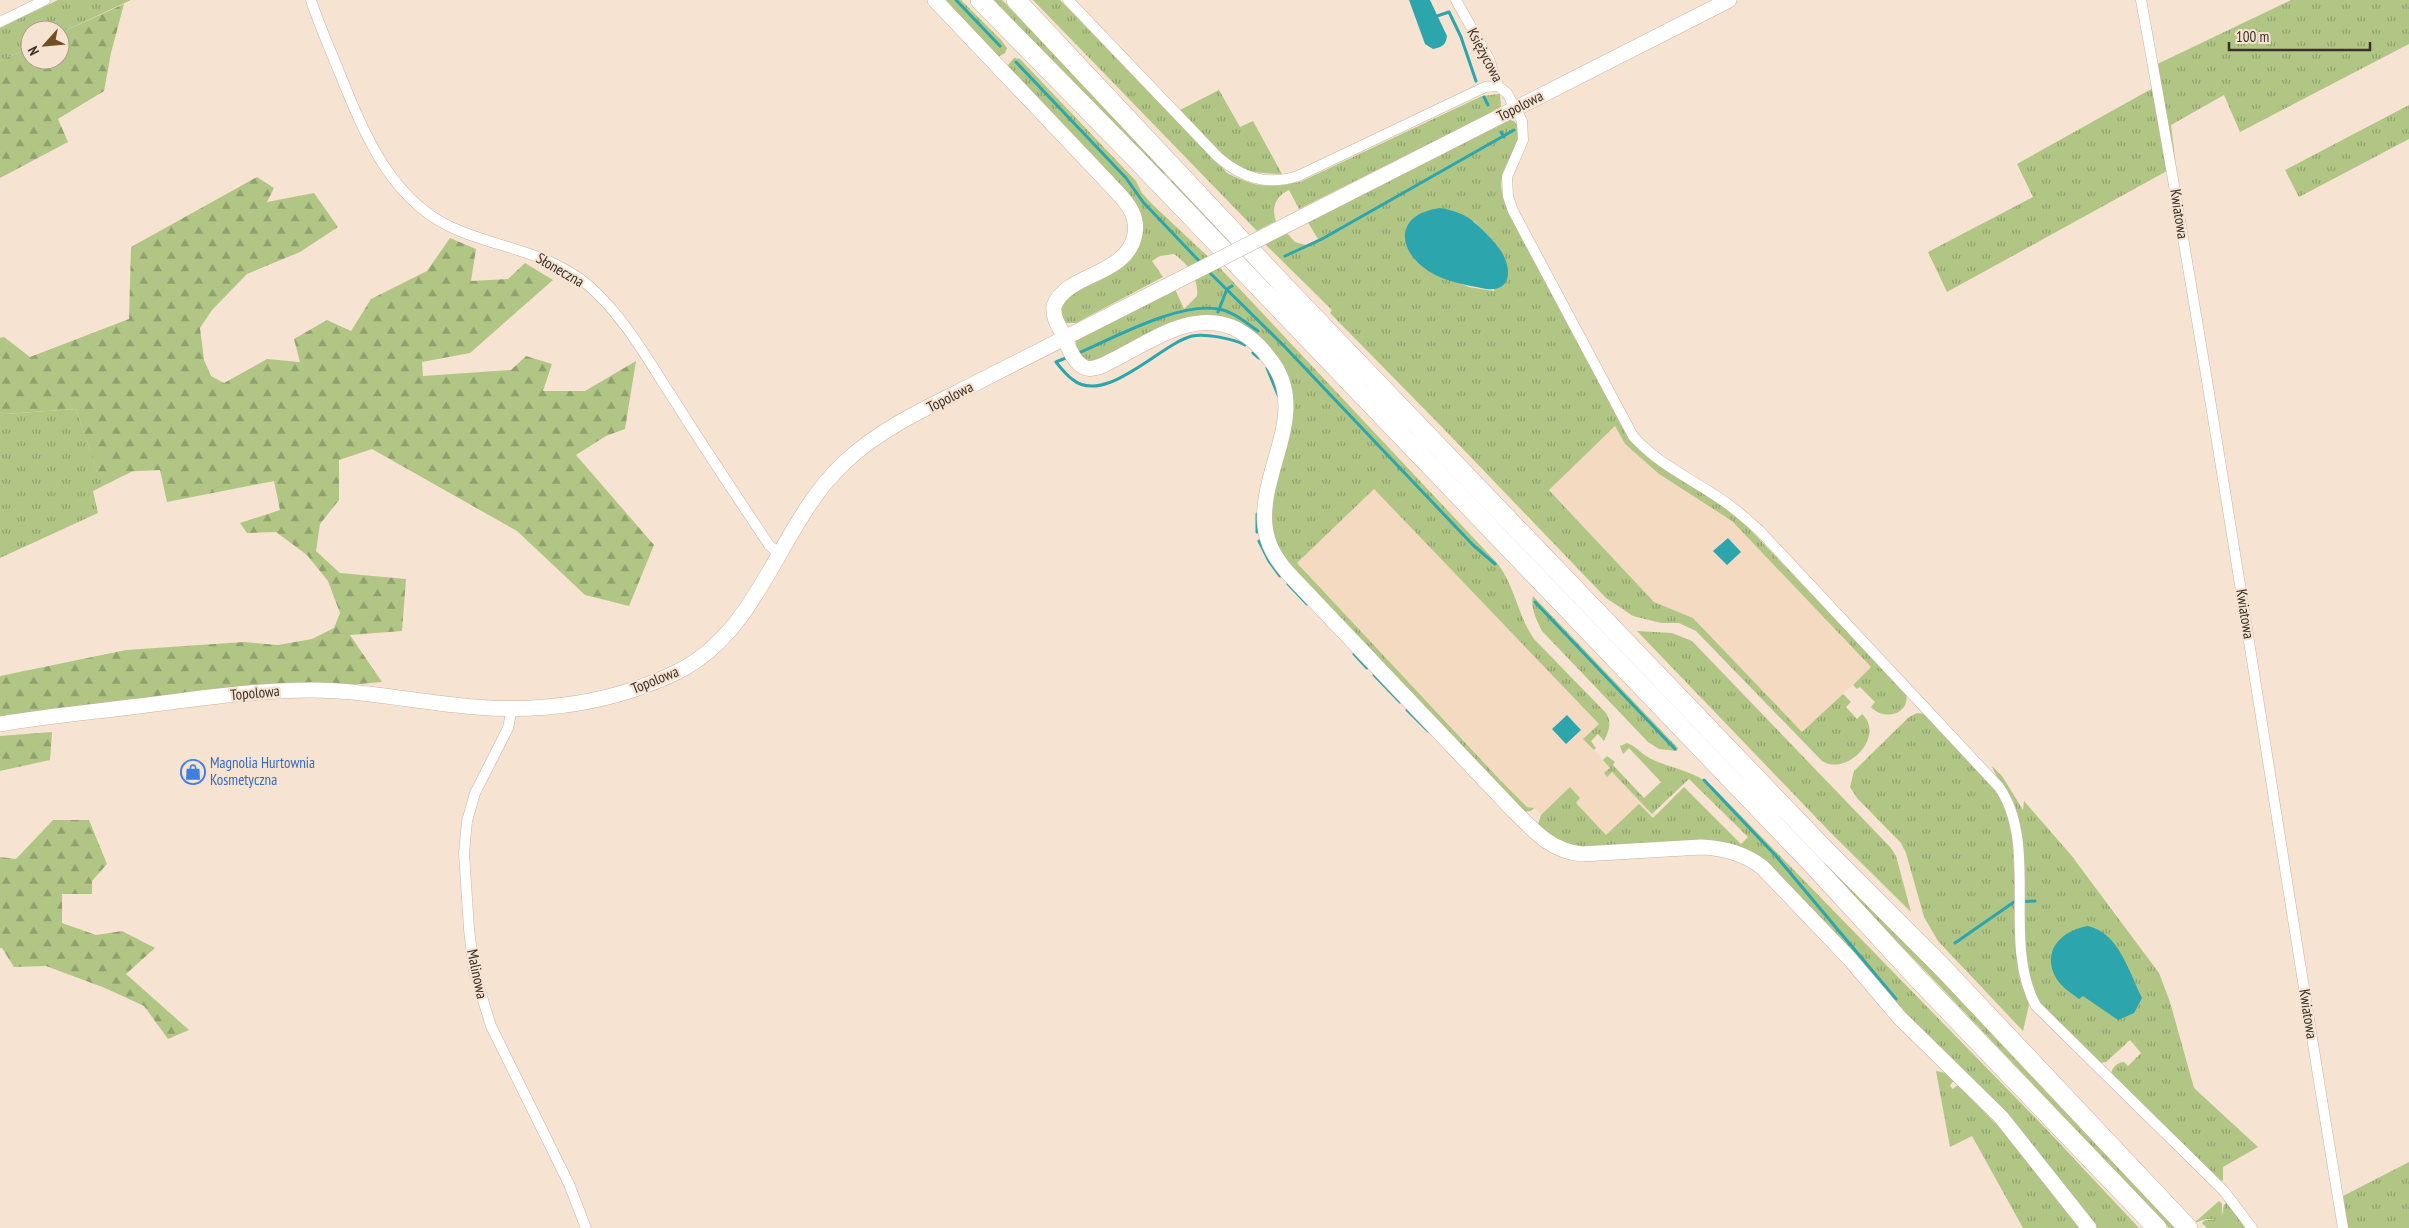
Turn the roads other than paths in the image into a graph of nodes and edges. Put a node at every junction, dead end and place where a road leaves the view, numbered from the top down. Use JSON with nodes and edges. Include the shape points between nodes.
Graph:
{"nodes":[{"id":1,"x":45,"y":0,"type":"edge"},
{"id":2,"x":311,"y":0,"type":"edge"},
{"id":3,"x":935,"y":0,"type":"edge"},
{"id":4,"x":980,"y":0,"type":"edge"},
{"id":5,"x":1016,"y":0,"type":"edge"},
{"id":6,"x":1068,"y":0,"type":"edge"},
{"id":7,"x":1456,"y":0,"type":"edge"},
{"id":8,"x":1729,"y":0,"type":"edge"},
{"id":9,"x":2141,"y":0,"type":"edge"},
{"id":10,"x":0,"y":22,"type":"edge"},
{"id":11,"x":1498,"y":86,"type":"junction"},
{"id":12,"x":1515,"y":108,"type":"junction"},
{"id":13,"x":1065,"y":338,"type":"junction"},
{"id":14,"x":779,"y":554,"type":"junction"},
{"id":15,"x":512,"y":708,"type":"junction"},
{"id":16,"x":0,"y":724,"type":"edge"},
{"id":17,"x":2155,"y":1225,"type":"edge"},
{"id":18,"x":586,"y":1228,"type":"edge"},
{"id":19,"x":2090,"y":1228,"type":"edge"},
{"id":20,"x":2188,"y":1228,"type":"edge"},
{"id":21,"x":2252,"y":1228,"type":"edge"},
{"id":22,"x":2343,"y":1228,"type":"edge"}],
"edges":[{"from":1,"to":10,"type":"street"},
{"from":2,"to":14,"type":"street","name":"Słoneczna","via":[[357,116],[398,186],[426,214],[498,245],[546,259],[587,284],[610,306],[769,545]]},
{"from":3,"to":13,"type":"street","via":[[1118,193],[1133,214],[1134,237],[1123,257],[1062,293],[1055,302],[1054,313]]},
{"from":4,"to":17,"type":"highway"},
{"from":5,"to":20,"type":"highway","via":[[1301,304],[1828,853],[1943,968]]},
{"from":6,"to":11,"type":"street","via":[[1218,157],[1241,174],[1261,180],[1298,176],[1485,87]]},
{"from":7,"to":11,"type":"street","name":"Księżycowa","via":[[1488,59]]},
{"from":8,"to":12,"type":"street","name":"Topolowa"},
{"from":9,"to":22,"type":"street","name":"Kwiatowa","via":[[2166,126]]},
{"from":11,"to":12,"type":"street","name":"Księżycowa","via":[[1504,89]]},
{"from":12,"to":13,"type":"street","name":"Topolowa","bridge":true},
{"from":12,"to":21,"type":"street","name":"Księżycowa","via":[[1524,133],[1507,177],[1510,203],[1633,436],[1647,452],[1733,507],[1759,530],[1999,787],[2010,805],[2016,826],[2021,952],[2029,993],[2036,1006],[2216,1183]]},
{"from":13,"to":14,"type":"street","name":"Topolowa","via":[[905,420],[857,452],[820,490]]},
{"from":13,"to":19,"type":"street","via":[[1077,361],[1090,368],[1196,322],[1231,327],[1252,341],[1273,363],[1283,381],[1287,400],[1265,521],[1271,549],[1288,573],[1540,838],[1552,846],[1582,854],[1718,848],[1749,858],[1762,867],[1849,958],[1900,1018],[2001,1117]]},
{"from":14,"to":15,"type":"street","name":"Topolowa","via":[[738,621],[713,648],[691,664],[653,682],[614,695],[562,706]]},
{"from":15,"to":16,"type":"street","name":"Topolowa","via":[[464,706],[338,691],[291,690]]},
{"from":15,"to":18,"type":"street","name":"Malinowa","via":[[508,728],[474,793],[466,821],[464,843],[474,971],[491,1026],[569,1184]]}]}
